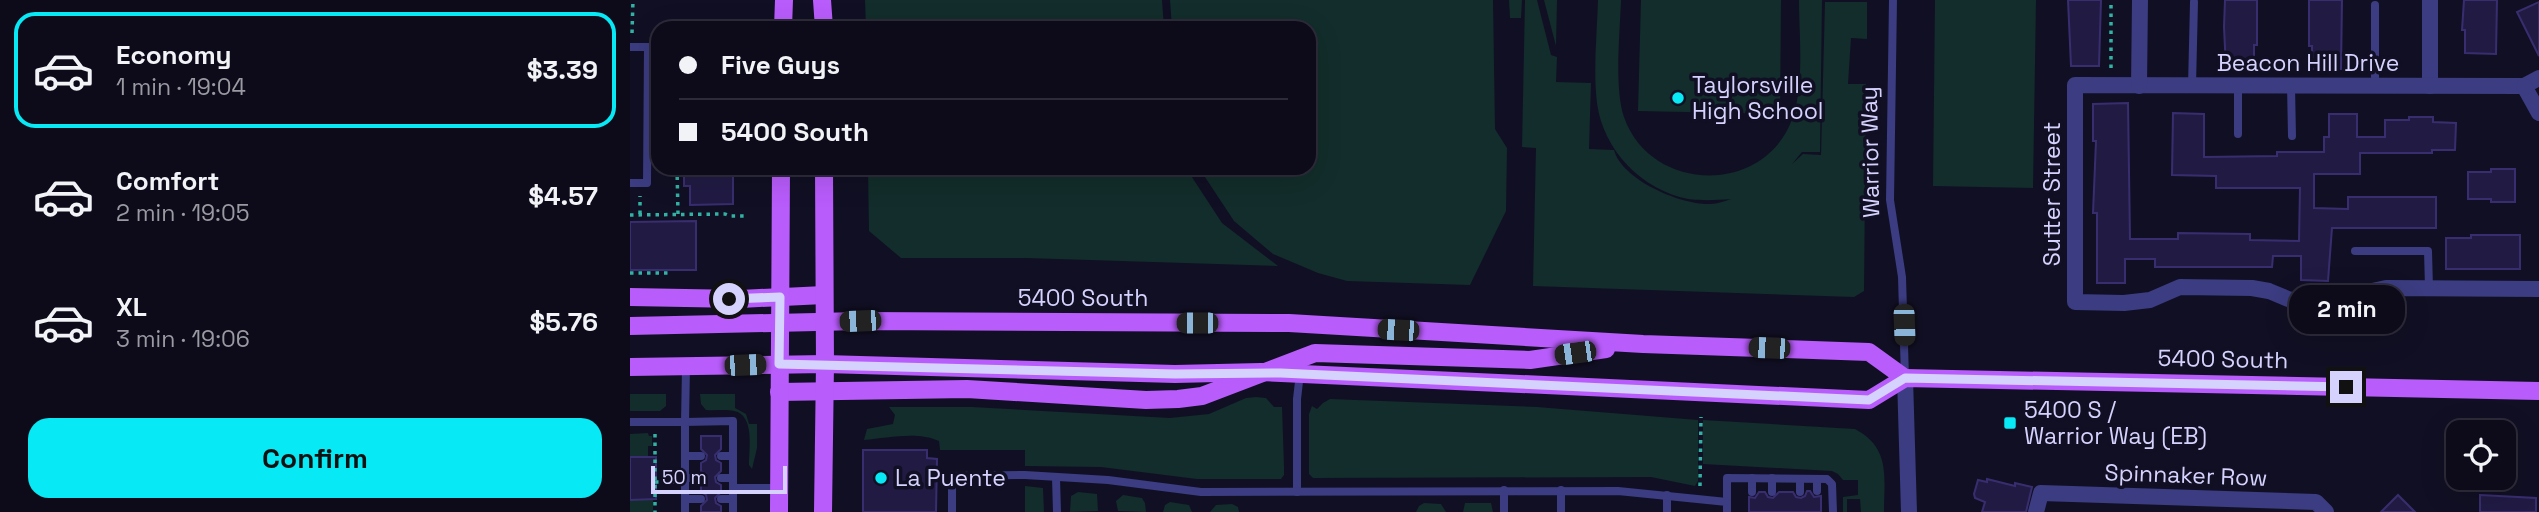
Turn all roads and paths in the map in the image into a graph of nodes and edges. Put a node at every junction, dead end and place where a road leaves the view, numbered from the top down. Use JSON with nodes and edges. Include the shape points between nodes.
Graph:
{"nodes":[{"id":1,"x":633,"y":0,"type":"edge"},
{"id":2,"x":784,"y":0,"type":"edge"},
{"id":3,"x":822,"y":0,"type":"edge"},
{"id":4,"x":1893,"y":0,"type":"edge"},
{"id":5,"x":2111,"y":0,"type":"edge"},
{"id":6,"x":2140,"y":0,"type":"edge"},
{"id":7,"x":2430,"y":0,"type":"edge"},
{"id":8,"x":2194,"y":2,"type":"dead end"},
{"id":9,"x":2375,"y":5,"type":"dead end"},
{"id":10,"x":783,"y":21,"type":"edge"},
{"id":11,"x":824,"y":21,"type":"edge"},
{"id":12,"x":630,"y":33,"type":"edge"},
{"id":13,"x":630,"y":47,"type":"edge"},
{"id":14,"x":648,"y":47,"type":"joint"},
{"id":15,"x":2111,"y":69,"type":"dead end"},
{"id":16,"x":2539,"y":78,"type":"edge"},
{"id":17,"x":2075,"y":85,"type":"joint"},
{"id":18,"x":2139,"y":86,"type":"junction"},
{"id":19,"x":2192,"y":86,"type":"junction"},
{"id":20,"x":2238,"y":86,"type":"junction"},
{"id":21,"x":2291,"y":86,"type":"junction"},
{"id":22,"x":2375,"y":86,"type":"junction"},
{"id":23,"x":2430,"y":86,"type":"junction"},
{"id":24,"x":2524,"y":86,"type":"junction"},
{"id":25,"x":2539,"y":113,"type":"edge"},
{"id":26,"x":2238,"y":134,"type":"dead end"},
{"id":27,"x":2292,"y":136,"type":"dead end"},
{"id":28,"x":677,"y":175,"type":"edge"},
{"id":29,"x":781,"y":175,"type":"edge"},
{"id":30,"x":824,"y":175,"type":"edge"},
{"id":31,"x":630,"y":183,"type":"edge"},
{"id":32,"x":640,"y":183,"type":"junction"},
{"id":33,"x":640,"y":214,"type":"junction"},
{"id":34,"x":678,"y":214,"type":"junction"},
{"id":35,"x":630,"y":215,"type":"edge"},
{"id":36,"x":745,"y":216,"type":"dead end"},
{"id":37,"x":2355,"y":251,"type":"dead end"},
{"id":38,"x":630,"y":273,"type":"edge"},
{"id":39,"x":669,"y":273,"type":"dead end"},
{"id":40,"x":2429,"y":288,"type":"junction"},
{"id":41,"x":2539,"y":289,"type":"edge"},
{"id":42,"x":824,"y":295,"type":"junction"},
{"id":43,"x":630,"y":297,"type":"edge"},
{"id":44,"x":780,"y":297,"type":"junction"},
{"id":45,"x":825,"y":322,"type":"junction"},
{"id":46,"x":780,"y":323,"type":"junction"},
{"id":47,"x":630,"y":327,"type":"edge"},
{"id":48,"x":1643,"y":344,"type":"junction"},
{"id":49,"x":779,"y":364,"type":"junction"},
{"id":50,"x":825,"y":364,"type":"junction"},
{"id":51,"x":686,"y":367,"type":"junction"},
{"id":52,"x":630,"y":368,"type":"edge"},
{"id":53,"x":1261,"y":372,"type":"junction"},
{"id":54,"x":1300,"y":373,"type":"junction"},
{"id":55,"x":1905,"y":378,"type":"junction"},
{"id":56,"x":824,"y":391,"type":"junction"},
{"id":57,"x":2539,"y":391,"type":"edge"},
{"id":58,"x":779,"y":392,"type":"junction"},
{"id":59,"x":1701,"y":417,"type":"dead end"},
{"id":60,"x":630,"y":422,"type":"edge"},
{"id":61,"x":685,"y":422,"type":"junction"},
{"id":62,"x":655,"y":434,"type":"dead end"},
{"id":63,"x":685,"y":456,"type":"junction"},
{"id":64,"x":701,"y":456,"type":"dead end"},
{"id":65,"x":721,"y":456,"type":"dead end"},
{"id":66,"x":733,"y":456,"type":"junction"},
{"id":67,"x":701,"y":478,"type":"dead end"},
{"id":68,"x":721,"y":478,"type":"dead end"},
{"id":69,"x":1056,"y":478,"type":"junction"},
{"id":70,"x":1752,"y":478,"type":"junction"},
{"id":71,"x":1772,"y":478,"type":"junction"},
{"id":72,"x":1800,"y":479,"type":"junction"},
{"id":73,"x":1817,"y":479,"type":"junction"},
{"id":74,"x":685,"y":480,"type":"junction"},
{"id":75,"x":655,"y":482,"type":"junction"},
{"id":76,"x":733,"y":483,"type":"junction"},
{"id":77,"x":1700,"y":486,"type":"dead end"},
{"id":78,"x":779,"y":488,"type":"junction"},
{"id":79,"x":1504,"y":490,"type":"junction"},
{"id":80,"x":1561,"y":490,"type":"junction"},
{"id":81,"x":1817,"y":491,"type":"dead end"},
{"id":82,"x":1297,"y":492,"type":"junction"},
{"id":83,"x":1752,"y":492,"type":"dead end"},
{"id":84,"x":1772,"y":492,"type":"dead end"},
{"id":85,"x":1800,"y":492,"type":"dead end"},
{"id":86,"x":1667,"y":495,"type":"junction"},
{"id":87,"x":685,"y":499,"type":"junction"},
{"id":88,"x":701,"y":499,"type":"dead end"},
{"id":89,"x":721,"y":499,"type":"dead end"},
{"id":90,"x":733,"y":499,"type":"junction"},
{"id":91,"x":1727,"y":502,"type":"junction"},
{"id":92,"x":655,"y":512,"type":"edge"},
{"id":93,"x":685,"y":512,"type":"edge"},
{"id":94,"x":733,"y":512,"type":"edge"},
{"id":95,"x":779,"y":512,"type":"edge"},
{"id":96,"x":823,"y":512,"type":"edge"},
{"id":97,"x":952,"y":512,"type":"edge"},
{"id":98,"x":1057,"y":512,"type":"edge"},
{"id":99,"x":1504,"y":512,"type":"edge"},
{"id":100,"x":1561,"y":512,"type":"edge"},
{"id":101,"x":1667,"y":512,"type":"edge"},
{"id":102,"x":1727,"y":512,"type":"edge"},
{"id":103,"x":1833,"y":512,"type":"edge"},
{"id":104,"x":1909,"y":512,"type":"edge"},
{"id":105,"x":2036,"y":512,"type":"edge"},
{"id":106,"x":2326,"y":512,"type":"edge"}],
"edges":[{"from":1,"to":12,"type":"path"},
{"from":2,"to":10,"type":"main road"},
{"from":3,"to":11,"type":"main road"},
{"from":4,"to":55,"type":"lane","name":"Warrior Way","via":[[1890,200],[1902,276]]},
{"from":5,"to":15,"type":"path"},
{"from":6,"to":18,"type":"street"},
{"from":7,"to":23,"type":"street"},
{"from":8,"to":19,"type":"lane"},
{"from":9,"to":22,"type":"lane"},
{"from":13,"to":14,"type":"lane"},
{"from":14,"to":32,"type":"lane","via":[[647,183]]},
{"from":16,"to":24,"type":"street","name":"Beacon Hill Drive"},
{"from":17,"to":18,"type":"street","name":"Beacon Hill Drive"},
{"from":17,"to":40,"type":"street","name":"Sutter Street","via":[[2075,302],[2150,300],[2180,287],[2269,290],[2312,304],[2386,288]]},
{"from":18,"to":19,"type":"street","name":"Beacon Hill Drive"},
{"from":19,"to":20,"type":"street","name":"Beacon Hill Drive"},
{"from":20,"to":21,"type":"street","name":"Beacon Hill Drive"},
{"from":20,"to":26,"type":"lane"},
{"from":21,"to":22,"type":"street","name":"Beacon Hill Drive"},
{"from":21,"to":27,"type":"lane"},
{"from":22,"to":23,"type":"street","name":"Beacon Hill Drive"},
{"from":23,"to":24,"type":"street","name":"Beacon Hill Drive"},
{"from":24,"to":25,"type":"street"},
{"from":28,"to":34,"type":"path"},
{"from":29,"to":44,"type":"main road"},
{"from":30,"to":42,"type":"main road"},
{"from":31,"to":32,"type":"lane"},
{"from":32,"to":33,"type":"path"},
{"from":33,"to":34,"type":"path"},
{"from":33,"to":35,"type":"path"},
{"from":34,"to":36,"type":"path"},
{"from":37,"to":40,"type":"lane","via":[[2428,251]]},
{"from":38,"to":39,"type":"path"},
{"from":40,"to":41,"type":"street"},
{"from":42,"to":44,"type":"main road"},
{"from":42,"to":45,"type":"main road"},
{"from":43,"to":44,"type":"main road"},
{"from":44,"to":46,"type":"main road"},
{"from":45,"to":46,"type":"main road","name":"5400 South"},
{"from":45,"to":48,"type":"main road","name":"5400 South","via":[[1289,323]]},
{"from":45,"to":50,"type":"main road"},
{"from":46,"to":47,"type":"main road","name":"5400 South"},
{"from":46,"to":49,"type":"main road"},
{"from":48,"to":53,"type":"main road","via":[[1530,360],[1315,353]]},
{"from":48,"to":55,"type":"main road","name":"5400 South","via":[[1869,352]]},
{"from":49,"to":50,"type":"main road"},
{"from":49,"to":51,"type":"main road"},
{"from":49,"to":58,"type":"main road"},
{"from":50,"to":53,"type":"main road","via":[[1175,374]]},
{"from":50,"to":56,"type":"main road"},
{"from":51,"to":52,"type":"main road"},
{"from":51,"to":61,"type":"lane"},
{"from":53,"to":54,"type":"main road"},
{"from":53,"to":56,"type":"main road","via":[[1202,396],[1178,399],[967,389]]},
{"from":54,"to":55,"type":"main road","via":[[1869,400]]},
{"from":54,"to":82,"type":"lane"},
{"from":55,"to":57,"type":"main road","name":"5400 South"},
{"from":55,"to":104,"type":"street","name":"Warrior Way"},
{"from":56,"to":58,"type":"main road"},
{"from":56,"to":96,"type":"main road"},
{"from":58,"to":78,"type":"main road"},
{"from":59,"to":77,"type":"path"},
{"from":60,"to":61,"type":"lane"},
{"from":61,"to":63,"type":"lane"},
{"from":61,"to":66,"type":"lane","via":[[733,421]]},
{"from":62,"to":75,"type":"path"},
{"from":63,"to":64,"type":"lane"},
{"from":63,"to":74,"type":"lane"},
{"from":65,"to":66,"type":"lane"},
{"from":66,"to":76,"type":"lane"},
{"from":67,"to":74,"type":"lane"},
{"from":68,"to":76,"type":"lane"},
{"from":69,"to":82,"type":"lane","via":[[1186,491]]},
{"from":69,"to":97,"type":"lane","via":[[952,476]]},
{"from":69,"to":98,"type":"lane"},
{"from":70,"to":71,"type":"lane"},
{"from":70,"to":83,"type":"lane"},
{"from":70,"to":91,"type":"lane","via":[[1727,478]]},
{"from":71,"to":72,"type":"lane"},
{"from":71,"to":84,"type":"lane"},
{"from":72,"to":73,"type":"lane"},
{"from":72,"to":85,"type":"lane"},
{"from":73,"to":81,"type":"lane"},
{"from":73,"to":103,"type":"lane","via":[[1832,484]]},
{"from":74,"to":75,"type":"path"},
{"from":74,"to":87,"type":"lane"},
{"from":75,"to":92,"type":"path"},
{"from":76,"to":78,"type":"lane"},
{"from":76,"to":90,"type":"lane"},
{"from":78,"to":95,"type":"main road"},
{"from":79,"to":80,"type":"lane"},
{"from":79,"to":82,"type":"lane"},
{"from":79,"to":99,"type":"lane"},
{"from":80,"to":86,"type":"lane"},
{"from":80,"to":100,"type":"lane"},
{"from":86,"to":91,"type":"lane"},
{"from":86,"to":101,"type":"lane"},
{"from":87,"to":88,"type":"lane"},
{"from":87,"to":93,"type":"lane"},
{"from":89,"to":90,"type":"lane"},
{"from":90,"to":94,"type":"lane"},
{"from":91,"to":102,"type":"lane"},
{"from":105,"to":106,"type":"street","name":"Spinnaker Row","via":[[2041,493],[2316,502]]}]}
